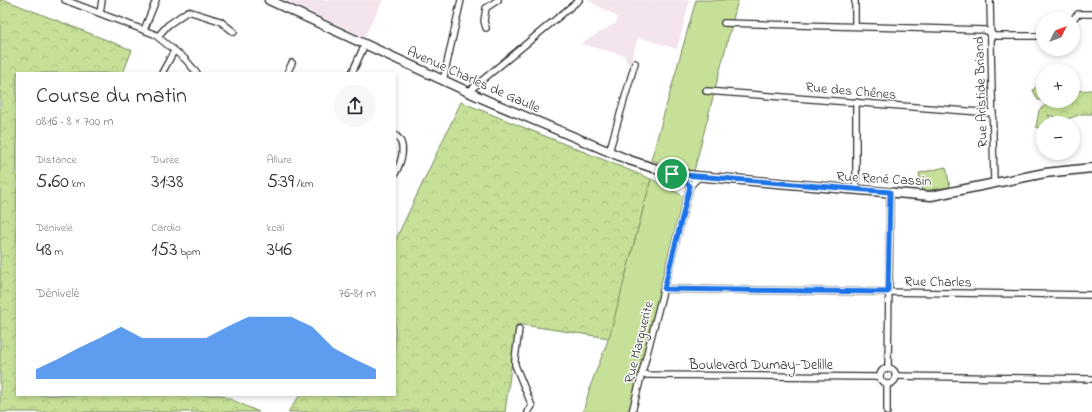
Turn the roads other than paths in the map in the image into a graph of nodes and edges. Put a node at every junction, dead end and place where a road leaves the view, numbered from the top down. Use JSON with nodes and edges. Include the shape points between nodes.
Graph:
{"nodes":[{"id":1,"x":65,"y":0,"type":"edge"},
{"id":2,"x":102,"y":0,"type":"edge"},
{"id":3,"x":156,"y":0,"type":"edge"},
{"id":4,"x":269,"y":0,"type":"edge"},
{"id":5,"x":461,"y":0,"type":"edge"},
{"id":6,"x":498,"y":0,"type":"edge"},
{"id":7,"x":579,"y":0,"type":"edge"},
{"id":8,"x":855,"y":0,"type":"edge"},
{"id":9,"x":990,"y":0,"type":"edge"},
{"id":10,"x":100,"y":13,"type":"junction"},
{"id":11,"x":1080,"y":14,"type":"edge"},
{"id":12,"x":1092,"y":14,"type":"edge"},
{"id":13,"x":724,"y":23,"type":"dead end"},
{"id":14,"x":856,"y":25,"type":"junction"},
{"id":15,"x":486,"y":28,"type":"dead end"},
{"id":16,"x":144,"y":30,"type":"junction"},
{"id":17,"x":234,"y":32,"type":"dead end"},
{"id":18,"x":990,"y":33,"type":"junction"},
{"id":19,"x":158,"y":36,"type":"junction"},
{"id":20,"x":1036,"y":36,"type":"edge"},
{"id":21,"x":365,"y":44,"type":"junction"},
{"id":22,"x":174,"y":51,"type":"junction"},
{"id":23,"x":635,"y":63,"type":"dead end"},
{"id":24,"x":292,"y":64,"type":"dead end"},
{"id":25,"x":163,"y":72,"type":"edge"},
{"id":26,"x":196,"y":72,"type":"edge"},
{"id":27,"x":288,"y":72,"type":"edge"},
{"id":28,"x":352,"y":72,"type":"edge"},
{"id":29,"x":443,"y":81,"type":"junction"},
{"id":30,"x":706,"y":91,"type":"dead end"},
{"id":31,"x":468,"y":92,"type":"junction"},
{"id":32,"x":856,"y":102,"type":"junction"},
{"id":33,"x":993,"y":113,"type":"junction"},
{"id":34,"x":396,"y":136,"type":"edge"},
{"id":35,"x":609,"y":152,"type":"junction"},
{"id":36,"x":1092,"y":168,"type":"edge"},
{"id":37,"x":396,"y":172,"type":"edge"},
{"id":38,"x":672,"y":174,"type":"junction"},
{"id":39,"x":699,"y":176,"type":"junction"},
{"id":40,"x":994,"y":183,"type":"junction"},
{"id":41,"x":690,"y":186,"type":"junction"},
{"id":42,"x":856,"y":190,"type":"junction"},
{"id":43,"x":890,"y":192,"type":"junction"},
{"id":44,"x":664,"y":289,"type":"junction"},
{"id":45,"x":888,"y":292,"type":"junction"},
{"id":46,"x":1092,"y":294,"type":"edge"},
{"id":47,"x":519,"y":328,"type":"dead end"},
{"id":48,"x":888,"y":369,"type":"junction"},
{"id":49,"x":642,"y":373,"type":"junction"},
{"id":50,"x":895,"y":376,"type":"junction"},
{"id":51,"x":880,"y":377,"type":"junction"},
{"id":52,"x":1092,"y":379,"type":"edge"},
{"id":53,"x":887,"y":384,"type":"junction"},
{"id":54,"x":528,"y":412,"type":"edge"},
{"id":55,"x":632,"y":412,"type":"edge"},
{"id":56,"x":887,"y":412,"type":"edge"}],
"edges":[{"from":1,"to":10,"type":"street"},
{"from":2,"to":10,"type":"street"},
{"from":3,"to":16,"type":"street"},
{"from":4,"to":21,"type":"main road","name":"Avenue Charles de Gaulle"},
{"from":5,"to":29,"type":"street"},
{"from":6,"to":15,"type":"street","via":[[486,8]]},
{"from":7,"to":31,"type":"street"},
{"from":8,"to":14,"type":"street"},
{"from":9,"to":18,"type":"street","name":"Rue Aristide Briand"},
{"from":10,"to":16,"type":"street"},
{"from":11,"to":12,"type":"street"},
{"from":13,"to":14,"type":"street"},
{"from":14,"to":18,"type":"street","via":[[985,30]]},
{"from":16,"to":19,"type":"street"},
{"from":17,"to":19,"type":"street","via":[[220,21],[188,11],[168,25]]},
{"from":18,"to":20,"type":"street","via":[[995,36]]},
{"from":18,"to":33,"type":"street","name":"Rue Aristide Briand"},
{"from":19,"to":22,"type":"street"},
{"from":21,"to":28,"type":"street"},
{"from":21,"to":29,"type":"main road","name":"Avenue Charles de Gaulle"},
{"from":22,"to":25,"type":"street"},
{"from":22,"to":26,"type":"street"},
{"from":23,"to":35,"type":"street"},
{"from":24,"to":27,"type":"street"},
{"from":29,"to":31,"type":"main road","name":"Avenue Charles de Gaulle"},
{"from":30,"to":32,"type":"street","name":"Rue des Chênes"},
{"from":31,"to":35,"type":"main road","name":"Avenue Charles de Gaulle"},
{"from":32,"to":33,"type":"street","name":"Rue des Chênes"},
{"from":32,"to":42,"type":"street"},
{"from":33,"to":40,"type":"street","name":"Rue Aristide Briand"},
{"from":34,"to":37,"type":"street","via":[[402,142],[403,152]]},
{"from":35,"to":38,"type":"main road","name":"Avenue Charles de Gaulle"},
{"from":36,"to":40,"type":"main road","name":"Rue René Cassin","via":[[1044,173]]},
{"from":38,"to":39,"type":"main road","name":"Rue René Cassin"},
{"from":38,"to":41,"type":"street"},
{"from":39,"to":41,"type":"street","name":"Rue Marguerite"},
{"from":39,"to":42,"type":"main road","name":"Rue René Cassin"},
{"from":40,"to":43,"type":"main road","name":"Rue René Cassin","via":[[930,196]]},
{"from":41,"to":44,"type":"street","name":"Rue Marguerite"},
{"from":42,"to":43,"type":"main road","name":"Rue René Cassin"},
{"from":43,"to":45,"type":"street"},
{"from":44,"to":45,"type":"street","name":"Rue Charles"},
{"from":44,"to":49,"type":"street","name":"Rue Marguerite"},
{"from":45,"to":46,"type":"street","name":"Rue Charles"},
{"from":45,"to":48,"type":"street"},
{"from":47,"to":54,"type":"street","via":[[515,365],[532,406]]},
{"from":48,"to":50,"type":"street","via":[[894,372]]},
{"from":48,"to":51,"type":"street","via":[[883,370]]},
{"from":49,"to":51,"type":"street","name":"Boulevard Dumay-Delille"},
{"from":49,"to":55,"type":"street","name":"Rue Marguerite"},
{"from":50,"to":52,"type":"street"},
{"from":50,"to":53,"type":"street","via":[[892,383]]},
{"from":51,"to":53,"type":"street"},
{"from":53,"to":56,"type":"street"}]}
